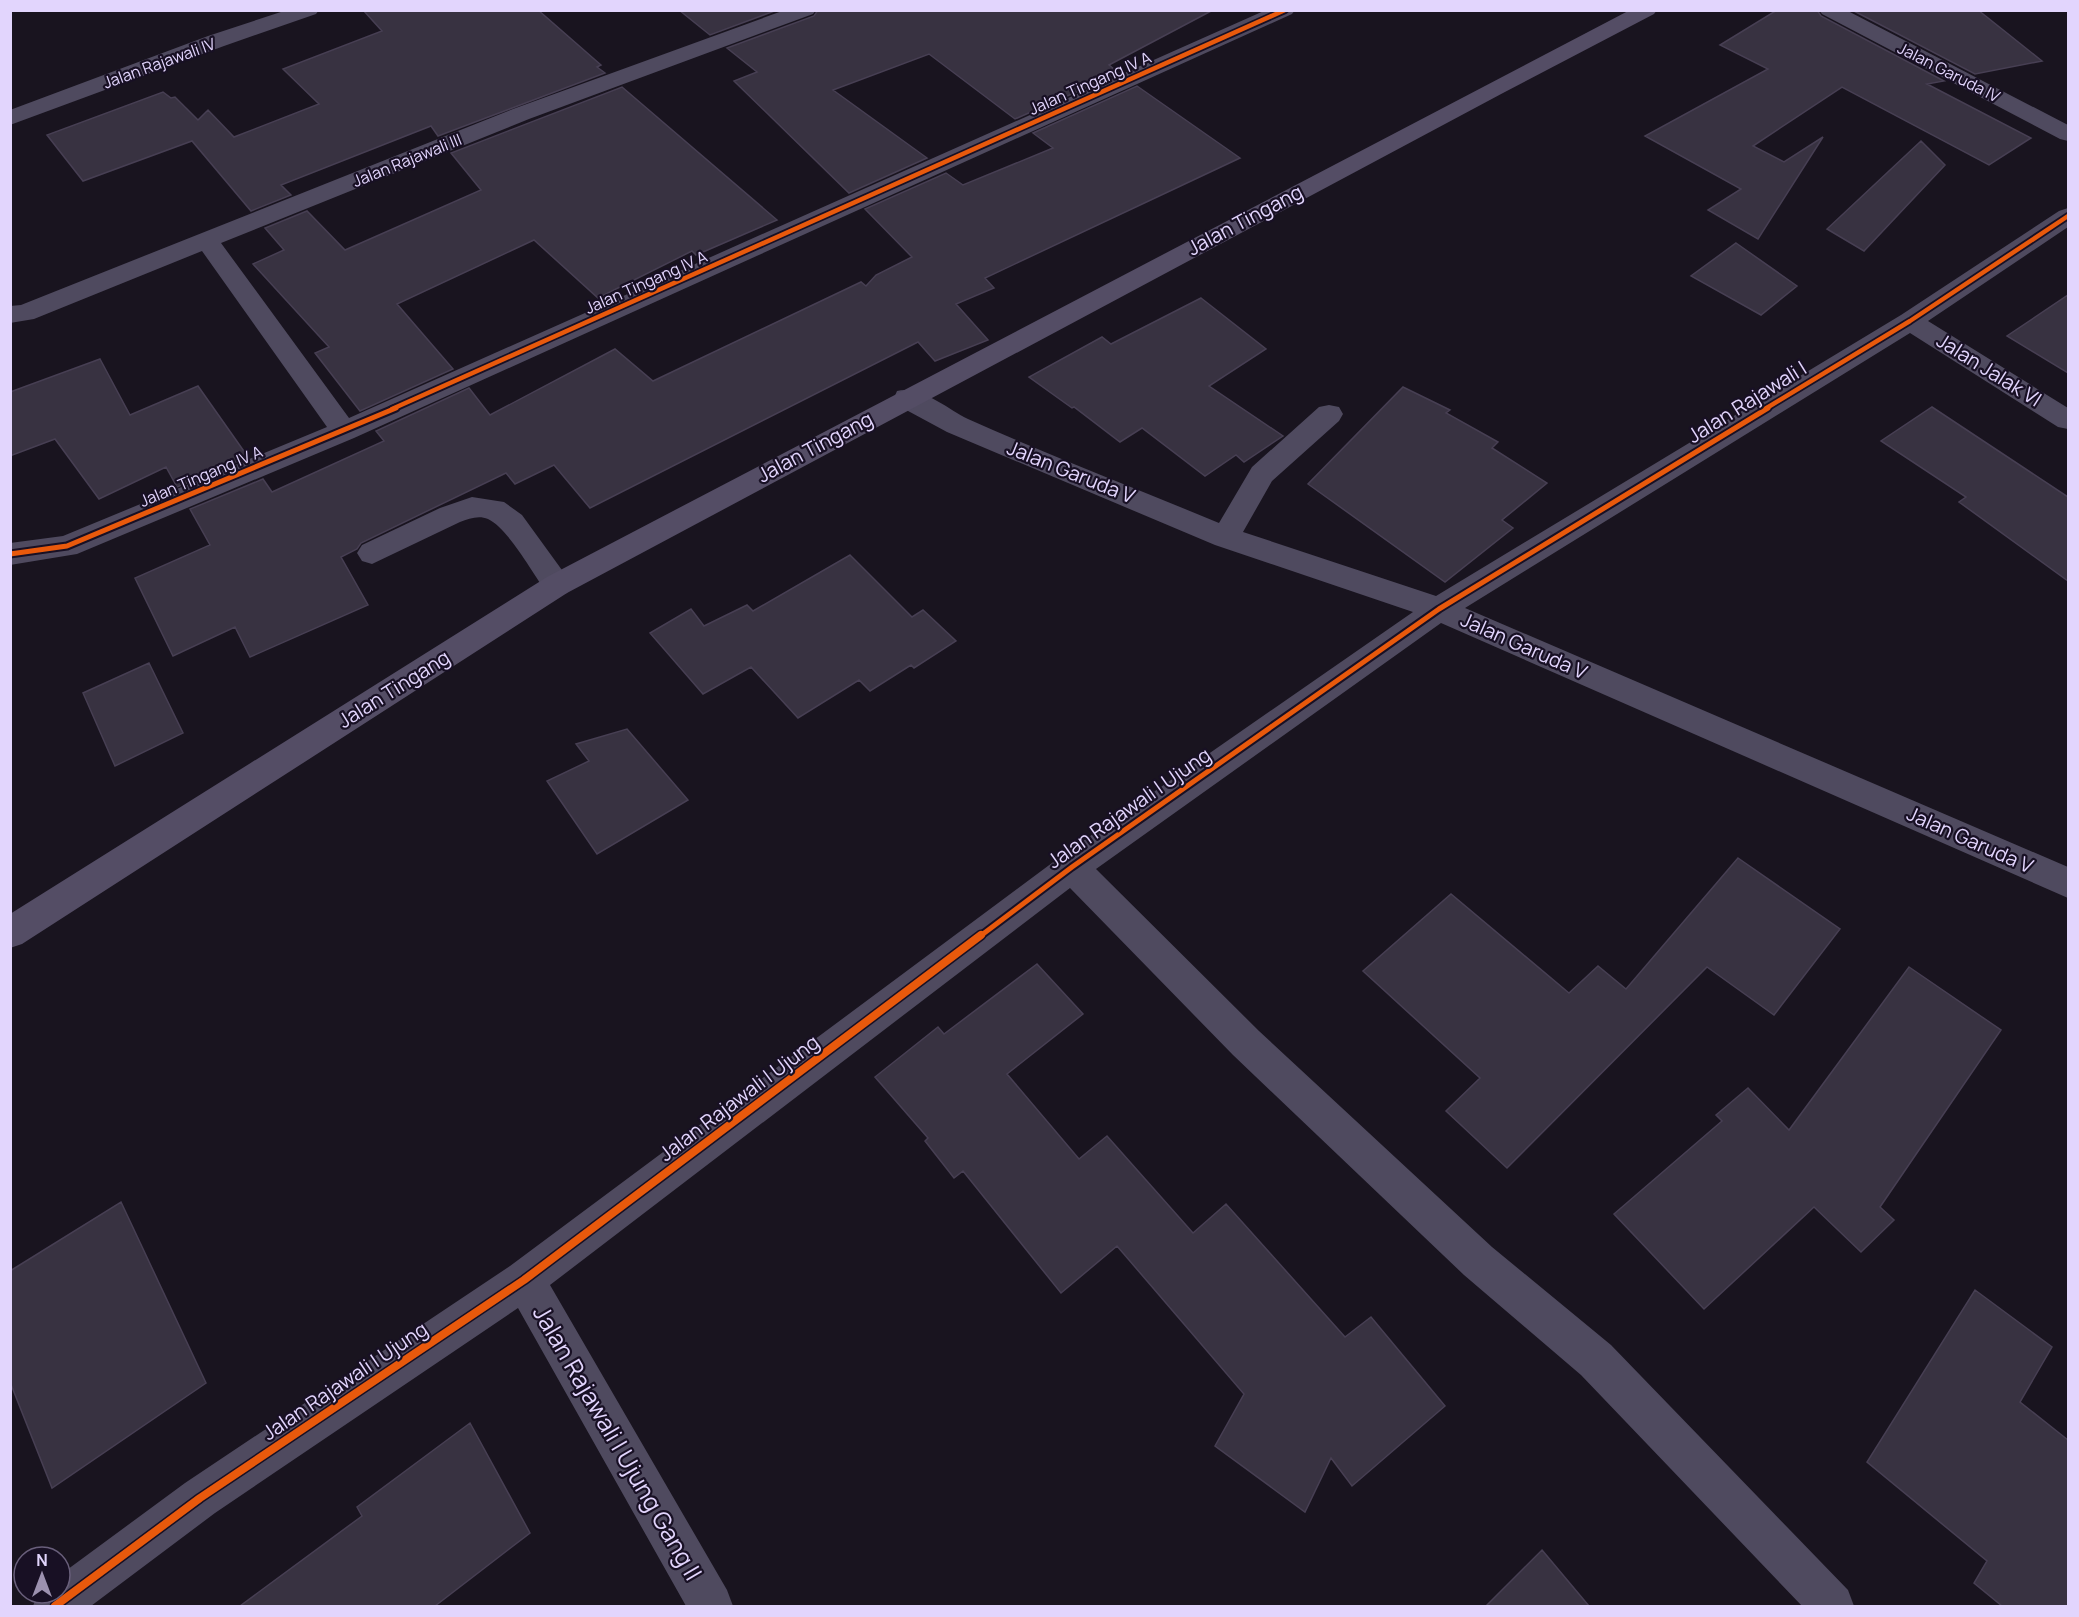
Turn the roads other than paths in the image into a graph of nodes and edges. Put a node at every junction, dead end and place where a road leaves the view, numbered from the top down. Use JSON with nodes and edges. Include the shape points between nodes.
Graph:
{"nodes":[{"id":1,"x":309,"y":10,"type":"edge"},
{"id":2,"x":806,"y":10,"type":"edge"},
{"id":3,"x":1285,"y":10,"type":"edge"},
{"id":4,"x":1647,"y":10,"type":"edge"},
{"id":5,"x":1829,"y":10,"type":"edge"},
{"id":6,"x":10,"y":118,"type":"edge"},
{"id":7,"x":2068,"y":134,"type":"edge"},
{"id":8,"x":2068,"y":216,"type":"edge"},
{"id":9,"x":207,"y":241,"type":"junction"},
{"id":10,"x":10,"y":315,"type":"edge"},
{"id":11,"x":1911,"y":321,"type":"junction"},
{"id":12,"x":907,"y":398,"type":"junction"},
{"id":13,"x":1329,"y":414,"type":"dead end"},
{"id":14,"x":2068,"y":420,"type":"edge"},
{"id":15,"x":344,"y":431,"type":"junction"},
{"id":16,"x":1225,"y":537,"type":"junction"},
{"id":17,"x":372,"y":553,"type":"dead end"},
{"id":18,"x":10,"y":554,"type":"edge"},
{"id":19,"x":557,"y":585,"type":"junction"},
{"id":20,"x":1439,"y":609,"type":"junction"},
{"id":21,"x":1072,"y":867,"type":"junction"},
{"id":22,"x":2068,"y":883,"type":"edge"},
{"id":23,"x":10,"y":933,"type":"edge"},
{"id":24,"x":524,"y":1280,"type":"junction"},
{"id":25,"x":55,"y":1606,"type":"edge"},
{"id":26,"x":711,"y":1606,"type":"edge"},
{"id":27,"x":1832,"y":1606,"type":"edge"}],
"edges":[{"from":1,"to":6,"type":"street","name":"Jalan Rajawali IV"},
{"from":2,"to":9,"type":"street","name":"Jalan Rajawali III","via":[[521,114]]},
{"from":3,"to":15,"type":"street","name":"Jalan Tingang IV A"},
{"from":4,"to":12,"type":"main road","name":"Jalan Tingang"},
{"from":5,"to":7,"type":"street","name":"Jalan Garuda IV"},
{"from":8,"to":11,"type":"street","name":"Jalan Rajawali I"},
{"from":9,"to":10,"type":"street","name":"Jalan Rajawali III","via":[[25,313]]},
{"from":9,"to":15,"type":"street"},
{"from":11,"to":14,"type":"street","name":"Jalan Jalak VI"},
{"from":11,"to":20,"type":"street","name":"Jalan Rajawali I"},
{"from":12,"to":16,"type":"street","name":"Jalan Garuda V","via":[[967,429]]},
{"from":12,"to":19,"type":"main road","name":"Jalan Tingang"},
{"from":13,"to":16,"type":"street","via":[[1262,474]]},
{"from":15,"to":18,"type":"street","name":"Jalan Tingang IV A","via":[[67,546]]},
{"from":16,"to":20,"type":"street","name":"Jalan Garuda V"},
{"from":17,"to":19,"type":"street","via":[[472,507],[494,509],[512,522]]},
{"from":19,"to":23,"type":"main road","name":"Jalan Tingang"},
{"from":20,"to":21,"type":"street","name":"Jalan Rajawali I Ujung"},
{"from":20,"to":22,"type":"street","name":"Jalan Garuda V"},
{"from":21,"to":24,"type":"street","name":"Jalan Rajawali I Ujung"},
{"from":21,"to":27,"type":"street","via":[[1289,1084],[1478,1262],[1596,1360]]},
{"from":24,"to":25,"type":"street","name":"Jalan Rajawali I Ujung","via":[[200,1498]]},
{"from":24,"to":26,"type":"street","name":"Jalan Rajawali I Ujung Gang II"}]}
